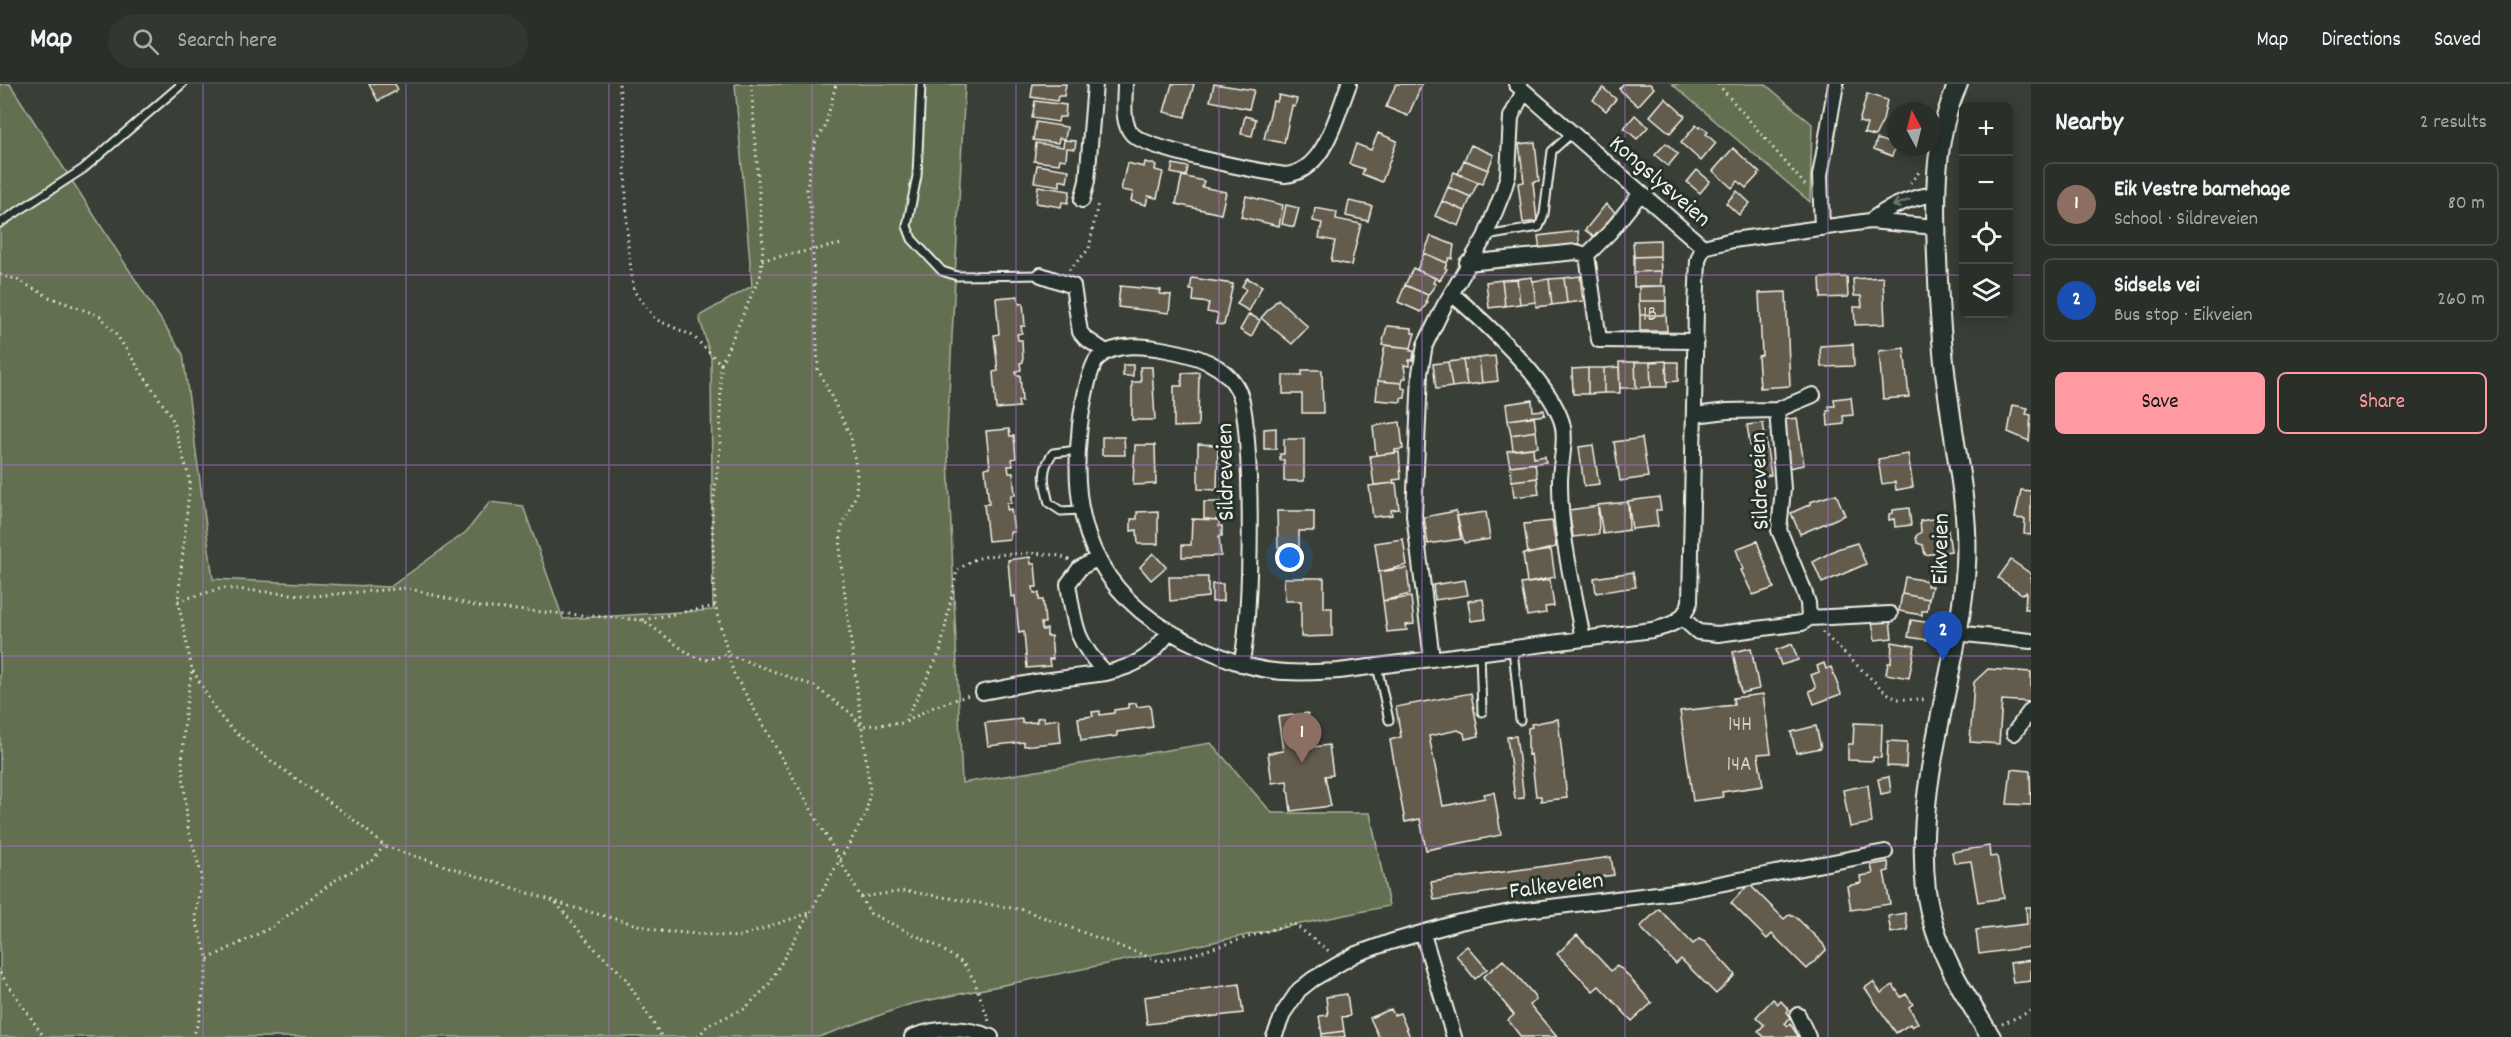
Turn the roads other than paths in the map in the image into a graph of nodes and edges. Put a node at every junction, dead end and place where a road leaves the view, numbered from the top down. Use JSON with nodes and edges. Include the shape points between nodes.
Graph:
{"nodes":[{"id":1,"x":182,"y":84,"type":"edge"},
{"id":2,"x":921,"y":84,"type":"edge"},
{"id":3,"x":1095,"y":84,"type":"edge"},
{"id":4,"x":1125,"y":84,"type":"edge"},
{"id":5,"x":1349,"y":84,"type":"edge"},
{"id":6,"x":1836,"y":84,"type":"edge"},
{"id":7,"x":1958,"y":84,"type":"edge"},
{"id":8,"x":1520,"y":87,"type":"edge"},
{"id":9,"x":1572,"y":133,"type":"junction"},
{"id":10,"x":1641,"y":193,"type":"junction"},
{"id":11,"x":1936,"y":194,"type":"junction"},
{"id":12,"x":1082,"y":200,"type":"dead end"},
{"id":13,"x":1870,"y":220,"type":"junction"},
{"id":14,"x":0,"y":223,"type":"edge"},
{"id":15,"x":1936,"y":227,"type":"junction"},
{"id":16,"x":1822,"y":228,"type":"junction"},
{"id":17,"x":1485,"y":237,"type":"junction"},
{"id":18,"x":1703,"y":247,"type":"junction"},
{"id":19,"x":1587,"y":255,"type":"junction"},
{"id":20,"x":1467,"y":263,"type":"junction"},
{"id":21,"x":1041,"y":275,"type":"joint"},
{"id":22,"x":1452,"y":294,"type":"junction"},
{"id":23,"x":1696,"y":340,"type":"junction"},
{"id":24,"x":1106,"y":352,"type":"junction"},
{"id":25,"x":1813,"y":395,"type":"dead end"},
{"id":26,"x":1777,"y":410,"type":"junction"},
{"id":27,"x":1695,"y":415,"type":"junction"},
{"id":28,"x":1078,"y":450,"type":"junction"},
{"id":29,"x":1081,"y":510,"type":"junction"},
{"id":30,"x":1098,"y":558,"type":"junction"},
{"id":31,"x":1890,"y":614,"type":"dead end"},
{"id":32,"x":1809,"y":618,"type":"junction"},
{"id":33,"x":1683,"y":619,"type":"junction"},
{"id":34,"x":1169,"y":632,"type":"junction"},
{"id":35,"x":1956,"y":633,"type":"junction"},
{"id":36,"x":1583,"y":639,"type":"junction"},
{"id":37,"x":2031,"y":641,"type":"edge"},
{"id":38,"x":1513,"y":649,"type":"junction"},
{"id":39,"x":1480,"y":653,"type":"junction"},
{"id":40,"x":1432,"y":659,"type":"junction"},
{"id":41,"x":1241,"y":664,"type":"junction"},
{"id":42,"x":1377,"y":666,"type":"junction"},
{"id":43,"x":1106,"y":674,"type":"junction"},
{"id":44,"x":983,"y":693,"type":"road end"},
{"id":45,"x":2031,"y":710,"type":"edge"},
{"id":46,"x":1482,"y":712,"type":"dead end"},
{"id":47,"x":1389,"y":720,"type":"dead end"},
{"id":48,"x":1520,"y":720,"type":"dead end"},
{"id":49,"x":2014,"y":733,"type":"dead end"},
{"id":50,"x":1885,"y":852,"type":"dead end"},
{"id":51,"x":1423,"y":934,"type":"junction"},
{"id":52,"x":1798,"y":1015,"type":"dead end"},
{"id":53,"x":1998,"y":1031,"type":"edge"},
{"id":54,"x":912,"y":1037,"type":"edge"},
{"id":55,"x":990,"y":1037,"type":"edge"},
{"id":56,"x":1274,"y":1037,"type":"edge"},
{"id":57,"x":1454,"y":1037,"type":"edge"},
{"id":58,"x":1808,"y":1037,"type":"edge"}],
"edges":[{"from":1,"to":14,"type":"lane","via":[[82,170]]},
{"from":2,"to":21,"type":"lane","via":[[917,176],[908,226],[912,239],[942,271],[957,276]]},
{"from":3,"to":12,"type":"street"},
{"from":4,"to":5,"type":"street","via":[[1125,116],[1131,134],[1138,139],[1285,175],[1311,165]]},
{"from":6,"to":16,"type":"street","via":[[1820,176]]},
{"from":7,"to":11,"type":"main road","name":"Eikveien","via":[[1941,136]]},
{"from":8,"to":9,"type":"street","name":"Kongslysveien"},
{"from":8,"to":17,"type":"street","via":[[1511,117],[1508,175]]},
{"from":9,"to":10,"type":"street","name":"Kongslysveien"},
{"from":9,"to":17,"type":"lane","via":[[1552,151],[1539,227]]},
{"from":10,"to":18,"type":"street","name":"Kongslysveien"},
{"from":10,"to":19,"type":"street"},
{"from":11,"to":13,"type":"street","name":"Kongslysveien","one_way":true,"via":[[1888,207]]},
{"from":11,"to":15,"type":"main road","name":"Eikveien"},
{"from":13,"to":15,"type":"street","name":"Kongslysveien"},
{"from":13,"to":16,"type":"street","name":"Kongslysveien"},
{"from":15,"to":35,"type":"main road","name":"Eikveien","via":[[1940,335],[1966,521],[1966,565]]},
{"from":16,"to":18,"type":"street","name":"Kongslysveien"},
{"from":17,"to":20,"type":"street"},
{"from":18,"to":23,"type":"street","via":[[1698,260]]},
{"from":19,"to":20,"type":"street","via":[[1576,252]]},
{"from":19,"to":23,"type":"street","via":[[1599,340]]},
{"from":20,"to":22,"type":"street"},
{"from":21,"to":24,"type":"street","via":[[1073,285],[1080,332]]},
{"from":22,"to":36,"type":"street","via":[[1537,380],[1562,420],[1562,510]]},
{"from":22,"to":40,"type":"street","via":[[1425,345],[1415,457],[1414,515]]},
{"from":23,"to":27,"type":"street"},
{"from":24,"to":28,"type":"street","via":[[1097,358],[1091,372]]},
{"from":24,"to":41,"type":"street","name":"Sildreveien","via":[[1135,346],[1176,352],[1212,363],[1223,370],[1239,392],[1247,423],[1248,498],[1248,615]]},
{"from":25,"to":26,"type":"street","name":"Sildreveien"},
{"from":26,"to":27,"type":"street","name":"Sildreveien"},
{"from":26,"to":32,"type":"street","name":"Sildreveien","via":[[1783,489],[1779,530],[1808,603]]},
{"from":27,"to":33,"type":"street","via":[[1690,602]]},
{"from":28,"to":29,"type":"street"},
{"from":28,"to":29,"type":"lane","via":[[1053,453],[1046,462],[1043,479],[1049,503],[1061,511]]},
{"from":29,"to":30,"type":"street"},
{"from":30,"to":34,"type":"street","via":[[1123,595]]},
{"from":30,"to":43,"type":"street","via":[[1080,568],[1068,584],[1074,623],[1085,651]]},
{"from":31,"to":32,"type":"street"},
{"from":32,"to":33,"type":"street","via":[[1802,623],[1718,634],[1698,632]]},
{"from":33,"to":36,"type":"street","via":[[1668,627]]},
{"from":34,"to":41,"type":"street"},
{"from":34,"to":43,"type":"street","via":[[1159,646],[1133,667]]},
{"from":35,"to":37,"type":"street"},
{"from":35,"to":53,"type":"main road","name":"Eikveien","via":[[1935,697],[1926,809],[1926,889],[1931,919],[1952,973]]},
{"from":36,"to":38,"type":"street"},
{"from":38,"to":39,"type":"street"},
{"from":38,"to":48,"type":"lane"},
{"from":39,"to":40,"type":"street"},
{"from":39,"to":46,"type":"lane"},
{"from":40,"to":42,"type":"street"},
{"from":41,"to":42,"type":"street","via":[[1290,673]]},
{"from":42,"to":47,"type":"lane"},
{"from":43,"to":44,"type":"street"},
{"from":45,"to":49,"type":"street"},
{"from":50,"to":51,"type":"street","name":"Falkeveien","via":[[1682,891],[1510,912]]},
{"from":51,"to":56,"type":"street","name":"Falkeveien","via":[[1341,961],[1299,990],[1284,1011]]},
{"from":51,"to":57,"type":"street"},
{"from":52,"to":58,"type":"street"},
{"from":54,"to":55,"type":"street","via":[[950,1028]]}]}
